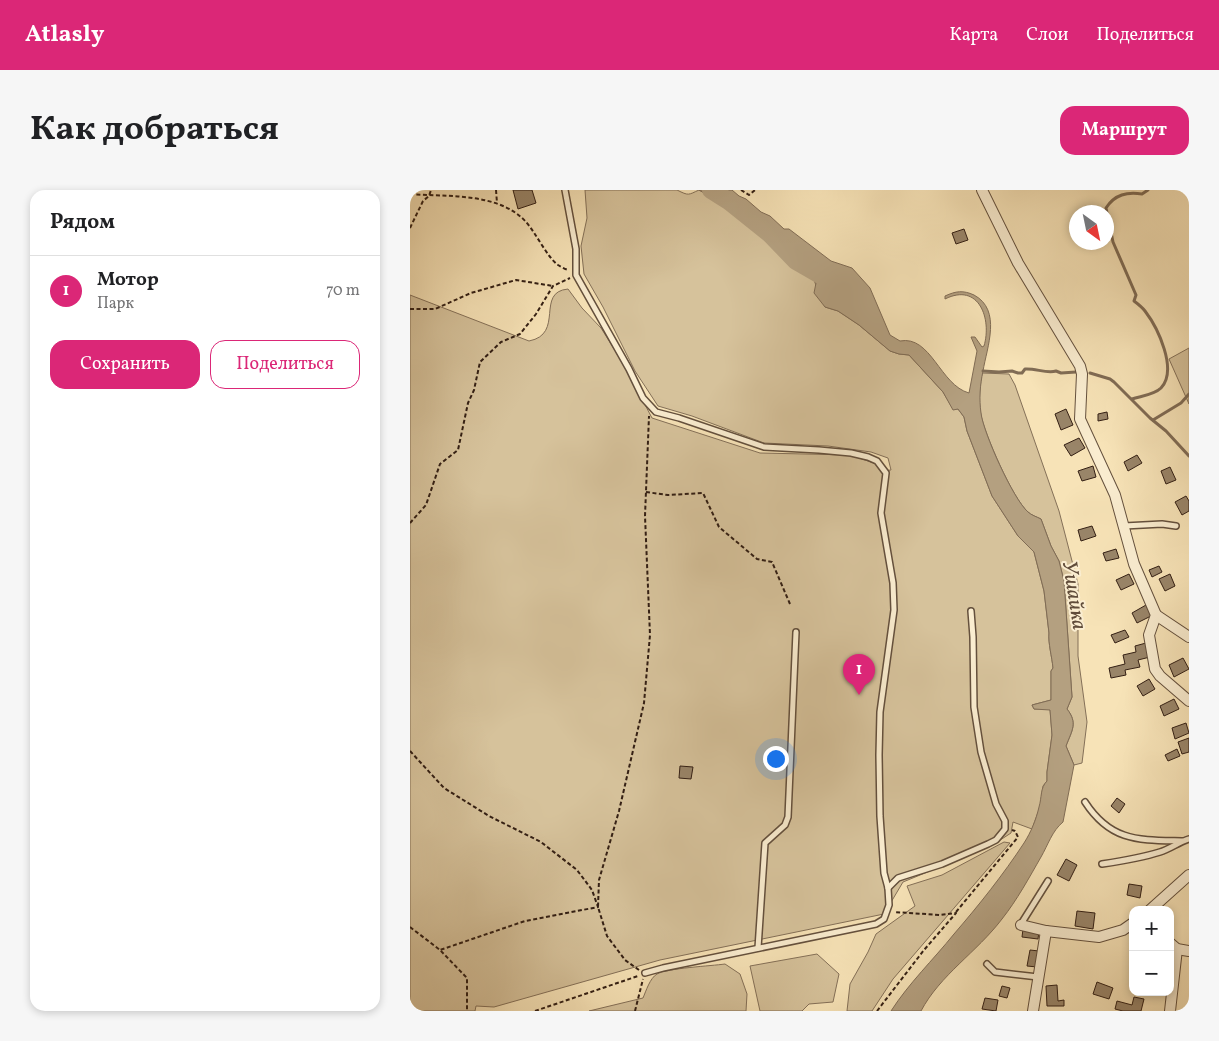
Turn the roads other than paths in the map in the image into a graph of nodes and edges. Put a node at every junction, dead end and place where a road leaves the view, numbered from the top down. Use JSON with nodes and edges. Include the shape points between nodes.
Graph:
{"nodes":[{"id":1,"x":565,"y":190,"type":"edge"},
{"id":2,"x":982,"y":190,"type":"edge"},
{"id":3,"x":1123,"y":526,"type":"junction"},
{"id":4,"x":1176,"y":526,"type":"dead end"},
{"id":5,"x":971,"y":611,"type":"dead end"},
{"id":6,"x":1156,"y":615,"type":"junction"},
{"id":7,"x":796,"y":632,"type":"dead end"},
{"id":8,"x":1189,"y":637,"type":"edge"},
{"id":9,"x":1189,"y":701,"type":"edge"},
{"id":10,"x":1085,"y":802,"type":"dead end"},
{"id":11,"x":1189,"y":839,"type":"edge"},
{"id":12,"x":1182,"y":841,"type":"junction"},
{"id":13,"x":1102,"y":864,"type":"dead end"},
{"id":14,"x":1189,"y":875,"type":"edge"},
{"id":15,"x":1048,"y":881,"type":"dead end"},
{"id":16,"x":888,"y":888,"type":"junction"},
{"id":17,"x":1154,"y":906,"type":"edge"},
{"id":18,"x":1021,"y":925,"type":"joint"},
{"id":19,"x":1129,"y":927,"type":"edge"},
{"id":20,"x":1046,"y":931,"type":"junction"},
{"id":21,"x":1174,"y":946,"type":"edge"},
{"id":22,"x":758,"y":948,"type":"junction"},
{"id":23,"x":1174,"y":951,"type":"edge"},
{"id":24,"x":1189,"y":951,"type":"edge"},
{"id":25,"x":987,"y":964,"type":"dead end"},
{"id":26,"x":645,"y":973,"type":"road end"},
{"id":27,"x":1039,"y":977,"type":"junction"},
{"id":28,"x":1033,"y":1011,"type":"edge"},
{"id":29,"x":1170,"y":1011,"type":"edge"}],
"edges":[{"from":1,"to":16,"type":"lane","via":[[576,249],[576,275],[643,398],[656,412],[764,447],[868,457],[877,460],[884,470],[886,480],[881,513],[894,583],[894,610],[880,712],[880,816]]},
{"from":2,"to":3,"type":"street","via":[[1018,263],[1080,366],[1080,419],[1115,496]]},
{"from":3,"to":4,"type":"lane"},
{"from":3,"to":6,"type":"street","via":[[1134,564]]},
{"from":5,"to":16,"type":"lane","via":[[974,707],[981,752],[996,804],[1005,821],[1004,828],[996,840],[942,864],[898,878]]},
{"from":6,"to":8,"type":"street"},
{"from":6,"to":9,"type":"street","via":[[1149,635],[1155,669]]},
{"from":7,"to":22,"type":"lane","via":[[788,817],[785,825],[764,844]]},
{"from":10,"to":12,"type":"lane","via":[[1096,818],[1123,836]]},
{"from":11,"to":12,"type":"lane"},
{"from":12,"to":13,"type":"lane","via":[[1163,851]]},
{"from":14,"to":17,"type":"street"},
{"from":15,"to":18,"type":"lane"},
{"from":16,"to":22,"type":"lane","via":[[887,912],[884,919],[876,924]]},
{"from":18,"to":20,"type":"street"},
{"from":19,"to":20,"type":"street","via":[[1099,937]]},
{"from":20,"to":27,"type":"street"},
{"from":21,"to":24,"type":"street"},
{"from":22,"to":26,"type":"lane"},
{"from":23,"to":29,"type":"street"},
{"from":25,"to":27,"type":"lane","via":[[995,972]]},
{"from":27,"to":28,"type":"street"}]}
